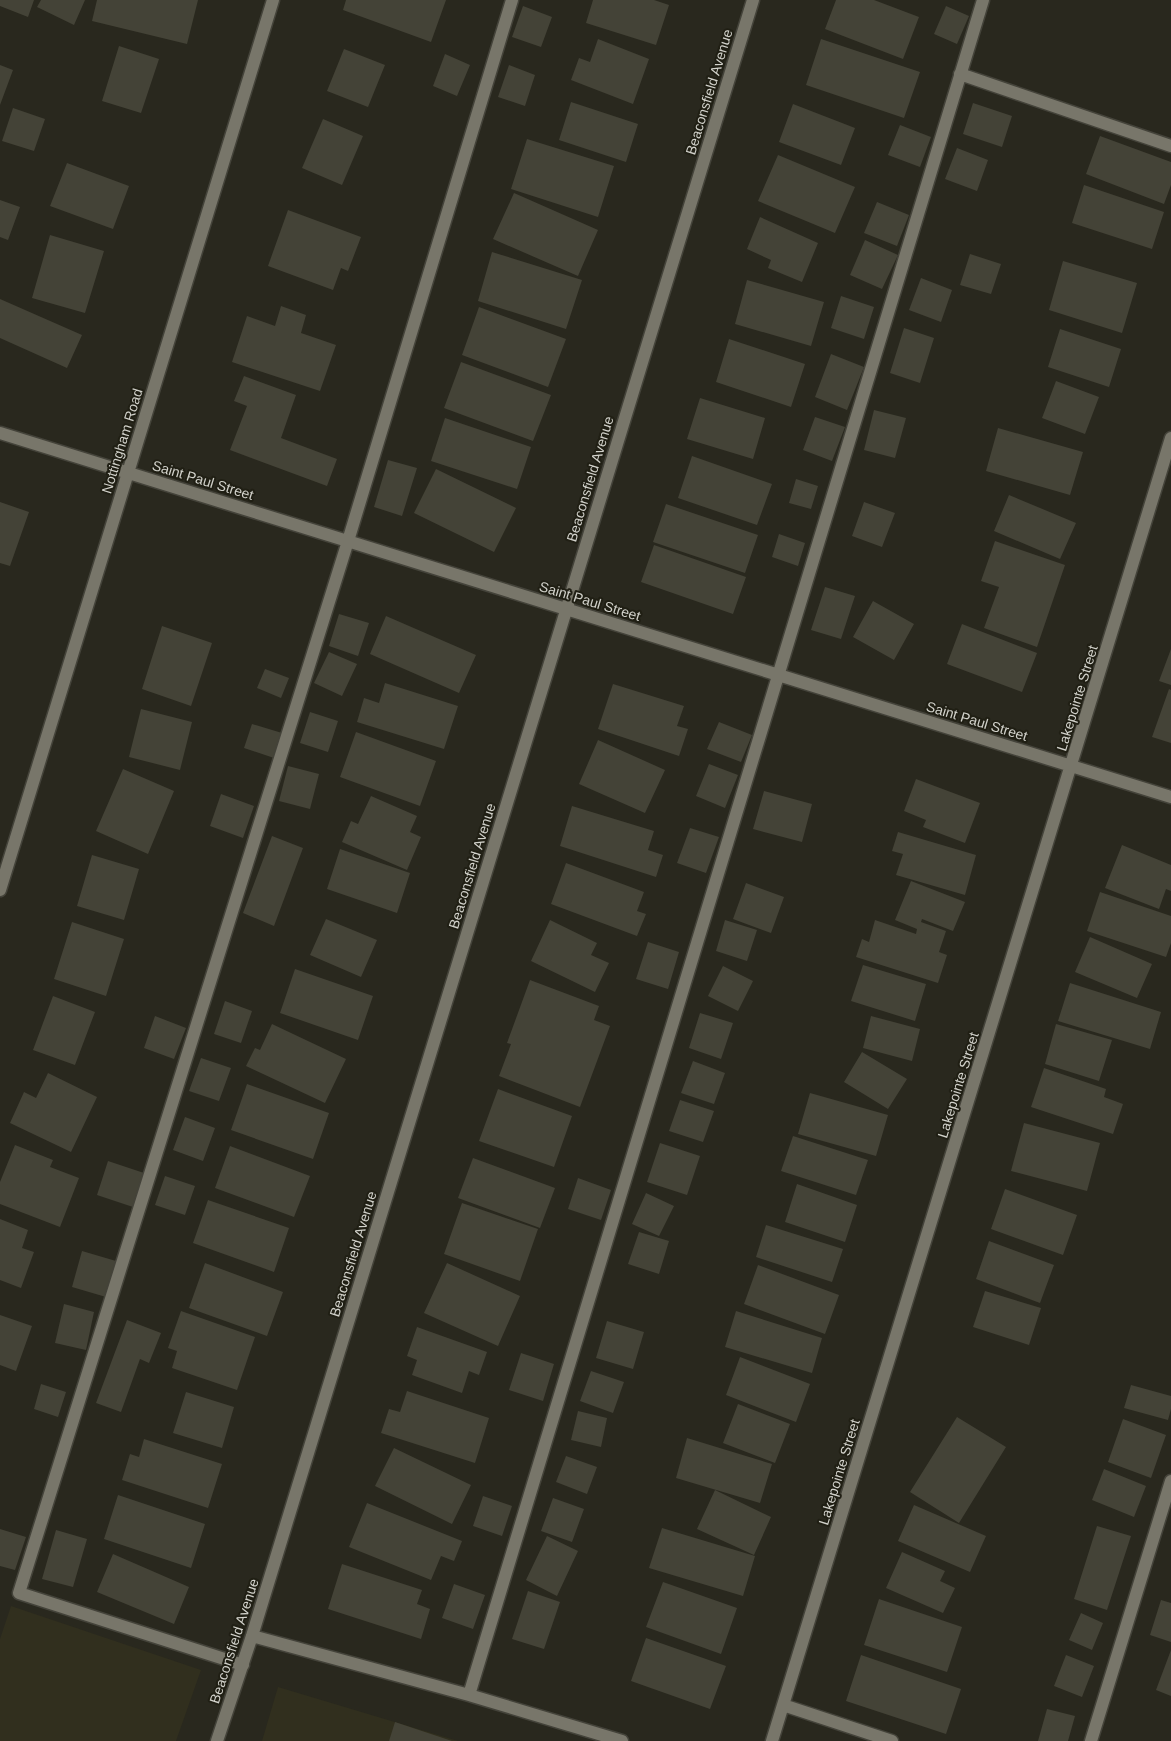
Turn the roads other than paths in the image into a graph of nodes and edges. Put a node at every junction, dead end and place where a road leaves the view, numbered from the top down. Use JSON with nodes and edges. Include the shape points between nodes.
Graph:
{"nodes":[{"id":1,"x":273,"y":0,"type":"edge"},
{"id":2,"x":512,"y":0,"type":"edge"},
{"id":3,"x":753,"y":0,"type":"edge"},
{"id":4,"x":983,"y":0,"type":"edge"},
{"id":5,"x":960,"y":74,"type":"junction"},
{"id":6,"x":1171,"y":146,"type":"edge"},
{"id":7,"x":0,"y":433,"type":"edge"},
{"id":8,"x":1171,"y":438,"type":"edge"},
{"id":9,"x":128,"y":472,"type":"junction"},
{"id":10,"x":348,"y":541,"type":"junction"},
{"id":11,"x":566,"y":610,"type":"junction"},
{"id":12,"x":778,"y":676,"type":"junction"},
{"id":13,"x":1072,"y":766,"type":"junction"},
{"id":14,"x":1171,"y":797,"type":"edge"},
{"id":15,"x":0,"y":890,"type":"edge"},
{"id":16,"x":1171,"y":1481,"type":"edge"},
{"id":17,"x":252,"y":1636,"type":"junction"},
{"id":18,"x":243,"y":1664,"type":"junction"},
{"id":19,"x":468,"y":1695,"type":"junction"},
{"id":20,"x":783,"y":1705,"type":"junction"},
{"id":21,"x":217,"y":1741,"type":"edge"},
{"id":22,"x":622,"y":1741,"type":"edge"},
{"id":23,"x":772,"y":1741,"type":"edge"},
{"id":24,"x":892,"y":1741,"type":"edge"},
{"id":25,"x":1091,"y":1741,"type":"edge"}],
"edges":[{"from":1,"to":9,"type":"street","name":"Nottingham Road"},
{"from":2,"to":10,"type":"street"},
{"from":3,"to":11,"type":"street","name":"Beaconsfield Avenue"},
{"from":4,"to":5,"type":"street"},
{"from":5,"to":6,"type":"street"},
{"from":5,"to":12,"type":"street"},
{"from":7,"to":9,"type":"street","name":"Saint Paul Street"},
{"from":8,"to":13,"type":"street","name":"Lakepointe Street"},
{"from":9,"to":10,"type":"street","name":"Saint Paul Street"},
{"from":9,"to":15,"type":"street","name":"Nottingham Road"},
{"from":10,"to":11,"type":"street","name":"Saint Paul Street"},
{"from":10,"to":18,"type":"street","via":[[20,1593]]},
{"from":11,"to":12,"type":"street","name":"Saint Paul Street"},
{"from":11,"to":17,"type":"street","name":"Beaconsfield Avenue"},
{"from":12,"to":13,"type":"street","name":"Saint Paul Street"},
{"from":12,"to":19,"type":"street"},
{"from":13,"to":14,"type":"street","name":"Saint Paul Street"},
{"from":13,"to":20,"type":"street","name":"Lakepointe Street"},
{"from":16,"to":25,"type":"street"},
{"from":17,"to":18,"type":"street","name":"Beaconsfield Avenue"},
{"from":17,"to":19,"type":"street"},
{"from":18,"to":21,"type":"street","name":"Beaconsfield Avenue"},
{"from":19,"to":22,"type":"street"},
{"from":20,"to":23,"type":"street","name":"Lakepointe Street"},
{"from":20,"to":24,"type":"street"}]}
